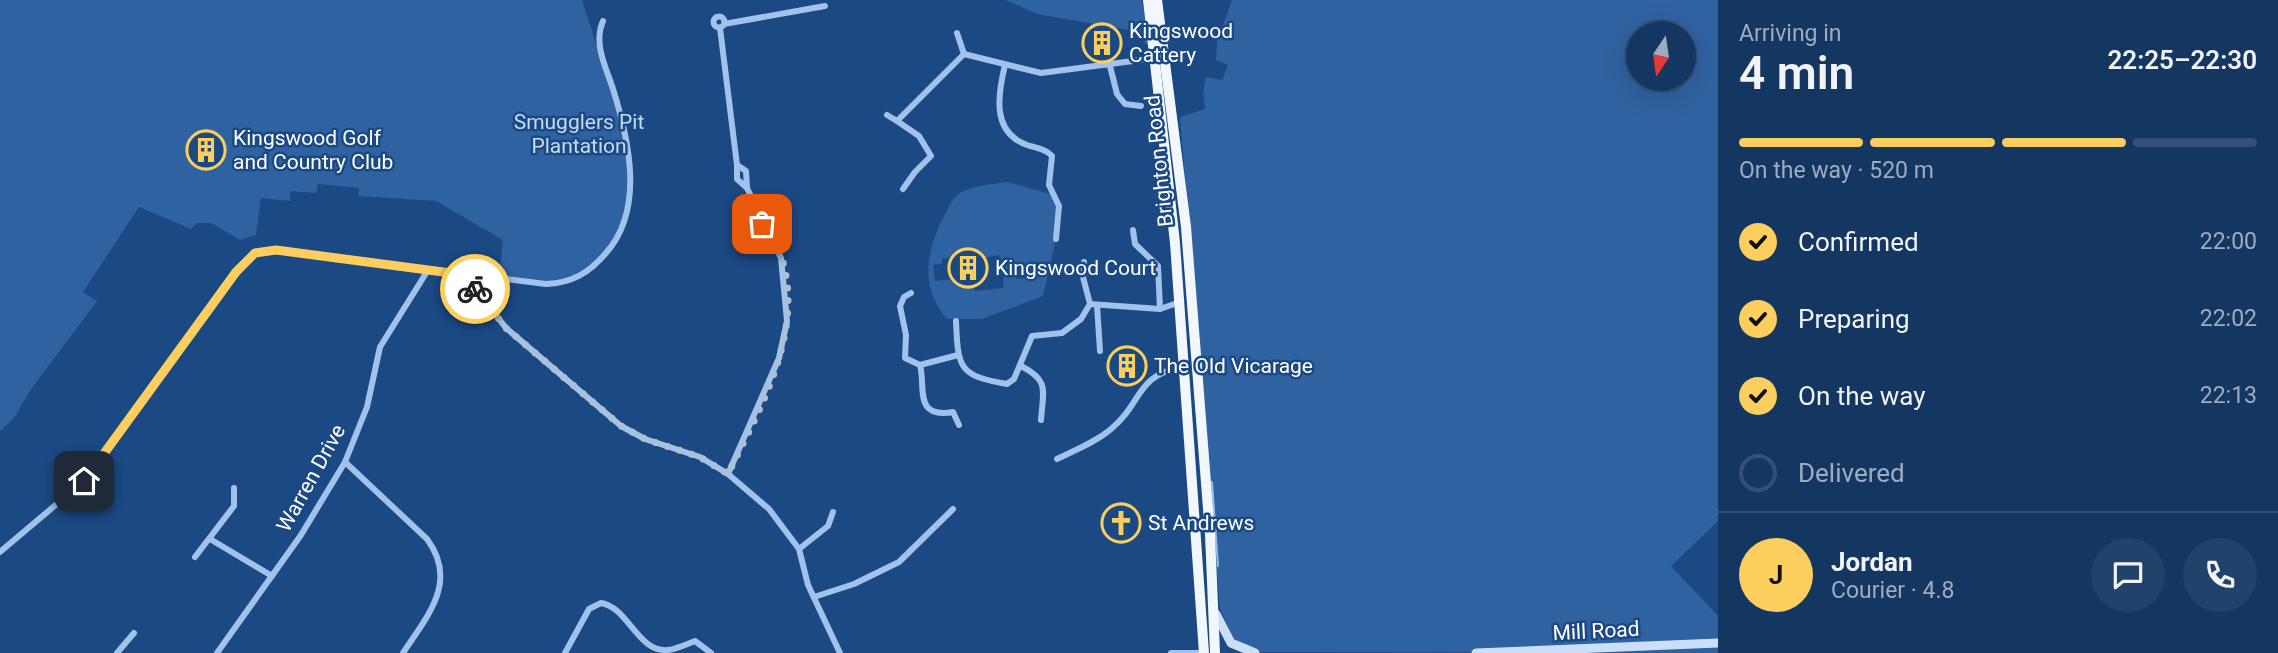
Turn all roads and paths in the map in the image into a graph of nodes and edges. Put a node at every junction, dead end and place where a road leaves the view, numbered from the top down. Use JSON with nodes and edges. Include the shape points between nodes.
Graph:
{"nodes":[{"id":1,"x":1148,"y":0,"type":"edge"},
{"id":2,"x":1158,"y":0,"type":"edge"},
{"id":3,"x":1163,"y":0,"type":"edge"},
{"id":4,"x":825,"y":6,"type":"dead end"},
{"id":5,"x":603,"y":21,"type":"dead end"},
{"id":6,"x":957,"y":33,"type":"dead end"},
{"id":7,"x":964,"y":54,"type":"junction"},
{"id":8,"x":1156,"y":58,"type":"junction"},
{"id":9,"x":1005,"y":65,"type":"junction"},
{"id":10,"x":1110,"y":66,"type":"junction"},
{"id":11,"x":1141,"y":106,"type":"dead end"},
{"id":12,"x":887,"y":115,"type":"dead end"},
{"id":13,"x":897,"y":121,"type":"junction"},
{"id":14,"x":737,"y":165,"type":"junction"},
{"id":15,"x":747,"y":188,"type":"junction"},
{"id":16,"x":903,"y":189,"type":"dead end"},
{"id":17,"x":1133,"y":230,"type":"dead end"},
{"id":18,"x":1056,"y":239,"type":"dead end"},
{"id":19,"x":1084,"y":262,"type":"dead end"},
{"id":20,"x":428,"y":270,"type":"junction"},
{"id":21,"x":466,"y":275,"type":"junction"},
{"id":22,"x":911,"y":293,"type":"dead end"},
{"id":23,"x":1180,"y":302,"type":"junction"},
{"id":24,"x":1093,"y":305,"type":"junction"},
{"id":25,"x":1160,"y":309,"type":"junction"},
{"id":26,"x":956,"y":321,"type":"dead end"},
{"id":27,"x":1100,"y":351,"type":"dead end"},
{"id":28,"x":958,"y":355,"type":"junction"},
{"id":29,"x":920,"y":365,"type":"junction"},
{"id":30,"x":1021,"y":366,"type":"junction"},
{"id":31,"x":1185,"y":366,"type":"junction"},
{"id":32,"x":1041,"y":419,"type":"dead end"},
{"id":33,"x":959,"y":425,"type":"dead end"},
{"id":34,"x":1058,"y":458,"type":"dead end"},
{"id":35,"x":345,"y":463,"type":"junction"},
{"id":36,"x":728,"y":474,"type":"junction"},
{"id":37,"x":234,"y":488,"type":"dead end"},
{"id":38,"x":953,"y":509,"type":"dead end"},
{"id":39,"x":833,"y":512,"type":"dead end"},
{"id":40,"x":210,"y":540,"type":"junction"},
{"id":41,"x":799,"y":549,"type":"junction"},
{"id":42,"x":0,"y":552,"type":"edge"},
{"id":43,"x":195,"y":557,"type":"dead end"},
{"id":44,"x":272,"y":576,"type":"junction"},
{"id":45,"x":814,"y":597,"type":"junction"},
{"id":46,"x":1214,"y":605,"type":"junction"},
{"id":47,"x":134,"y":633,"type":"dead end"},
{"id":48,"x":1718,"y":643,"type":"edge"},
{"id":49,"x":117,"y":653,"type":"edge"},
{"id":50,"x":217,"y":653,"type":"edge"},
{"id":51,"x":402,"y":653,"type":"edge"},
{"id":52,"x":565,"y":653,"type":"edge"},
{"id":53,"x":711,"y":653,"type":"edge"},
{"id":54,"x":841,"y":653,"type":"edge"},
{"id":55,"x":1171,"y":653,"type":"edge"},
{"id":56,"x":1204,"y":653,"type":"edge"},
{"id":57,"x":1215,"y":653,"type":"edge"},
{"id":58,"x":1255,"y":653,"type":"edge"},
{"id":59,"x":1476,"y":653,"type":"edge"}],
"edges":[{"from":1,"to":8,"type":"highway","name":"Brighton Road"},
{"from":2,"to":3,"type":"street"},
{"from":2,"to":46,"type":"highway","name":"Brighton Road","via":[[1186,227]]},
{"from":4,"to":14,"type":"street","via":[[722,26]]},
{"from":5,"to":21,"type":"street","via":[[600,49],[626,137],[630,193],[624,226],[593,268],[575,279],[546,284]]},
{"from":6,"to":7,"type":"street"},
{"from":7,"to":9,"type":"street"},
{"from":7,"to":13,"type":"street"},
{"from":8,"to":10,"type":"street"},
{"from":8,"to":23,"type":"highway","name":"Brighton Road"},
{"from":9,"to":10,"type":"street","via":[[1041,73]]},
{"from":9,"to":18,"type":"street","via":[[997,95],[999,116],[1016,139],[1052,156],[1049,185],[1059,206]]},
{"from":10,"to":11,"type":"street","via":[[1116,94],[1125,104]]},
{"from":12,"to":13,"type":"street"},
{"from":13,"to":16,"type":"street","via":[[919,136],[931,156]]},
{"from":14,"to":15,"type":"street","via":[[746,172]]},
{"from":14,"to":15,"type":"street","via":[[735,176]]},
{"from":15,"to":36,"type":"street","via":[[781,258],[786,328],[779,358]]},
{"from":17,"to":25,"type":"street","via":[[1135,244],[1158,266]]},
{"from":19,"to":24,"type":"street","via":[[1083,277]]},
{"from":20,"to":21,"type":"street"},
{"from":20,"to":35,"type":"street","name":"Warren Drive","via":[[380,347],[364,416]]},
{"from":20,"to":42,"type":"street","via":[[276,250],[255,253],[236,272],[84,481]]},
{"from":21,"to":36,"type":"street","via":[[506,328],[621,426],[700,457]]},
{"from":22,"to":29,"type":"street","via":[[900,306],[906,335],[904,356]]},
{"from":23,"to":25,"type":"street"},
{"from":23,"to":31,"type":"highway","name":"Brighton Road"},
{"from":24,"to":25,"type":"street"},
{"from":24,"to":27,"type":"street"},
{"from":24,"to":30,"type":"street","via":[[1062,333],[1032,336]]},
{"from":26,"to":28,"type":"street"},
{"from":28,"to":29,"type":"street"},
{"from":28,"to":30,"type":"street","via":[[971,375],[1003,383],[1012,381]]},
{"from":29,"to":33,"type":"street","via":[[924,402],[941,414],[953,412]]},
{"from":30,"to":32,"type":"street","via":[[1042,382]]},
{"from":31,"to":34,"type":"street","via":[[1150,380],[1111,429]]},
{"from":31,"to":56,"type":"highway","name":"Brighton Road"},
{"from":35,"to":44,"type":"street","name":"Warren Drive"},
{"from":35,"to":51,"type":"street","via":[[427,539],[442,567],[432,608]]},
{"from":36,"to":41,"type":"street","via":[[769,509]]},
{"from":37,"to":40,"type":"street","via":[[234,506]]},
{"from":38,"to":45,"type":"street","via":[[898,562],[855,584]]},
{"from":39,"to":41,"type":"street","via":[[828,526]]},
{"from":40,"to":43,"type":"street"},
{"from":40,"to":44,"type":"street"},
{"from":41,"to":45,"type":"street"},
{"from":44,"to":50,"type":"street","name":"Warren Drive"},
{"from":45,"to":54,"type":"street"},
{"from":46,"to":57,"type":"highway","name":"Brighton Road"},
{"from":46,"to":58,"type":"main road","via":[[1231,643]]},
{"from":47,"to":49,"type":"street"},
{"from":48,"to":59,"type":"main road","name":"Mill Road"},
{"from":52,"to":53,"type":"street","via":[[589,609],[601,603],[615,608],[652,646],[671,650],[695,641]]},
{"from":55,"to":56,"type":"street"}]}
